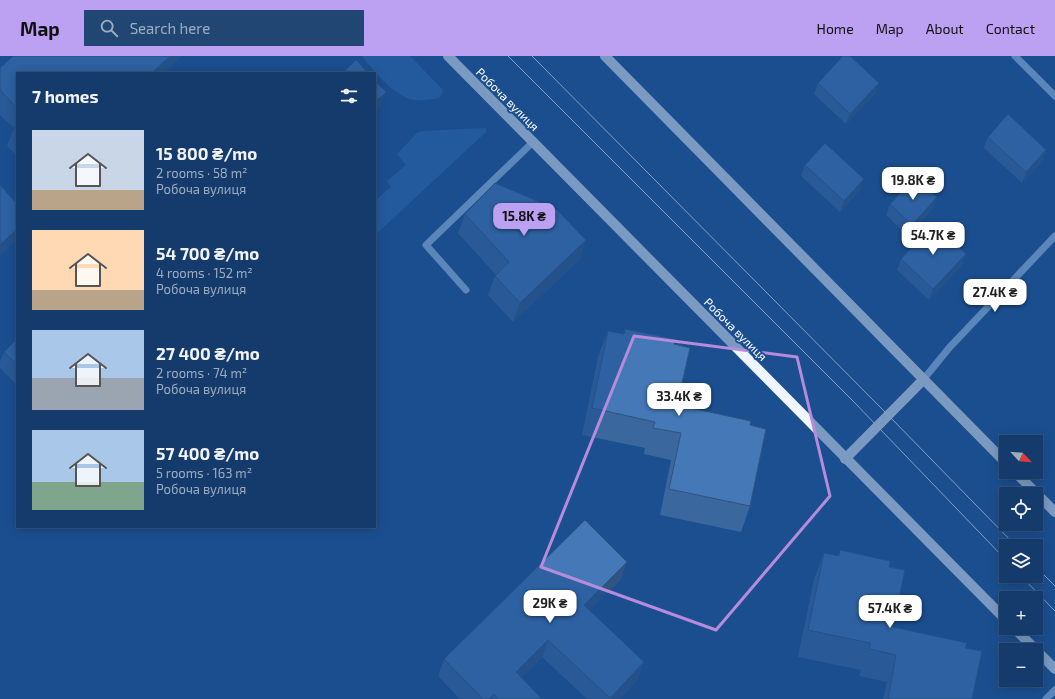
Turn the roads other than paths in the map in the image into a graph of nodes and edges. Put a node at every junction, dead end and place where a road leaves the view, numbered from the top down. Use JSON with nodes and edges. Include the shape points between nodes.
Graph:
{"nodes":[{"id":1,"x":448,"y":56,"type":"edge"},
{"id":2,"x":605,"y":56,"type":"edge"},
{"id":3,"x":1015,"y":56,"type":"edge"},
{"id":4,"x":1055,"y":96,"type":"edge"},
{"id":5,"x":533,"y":142,"type":"junction"},
{"id":6,"x":1055,"y":236,"type":"edge"},
{"id":7,"x":466,"y":290,"type":"dead end"},
{"id":8,"x":923,"y":380,"type":"junction"},
{"id":9,"x":999,"y":456,"type":"edge"},
{"id":10,"x":846,"y":459,"type":"junction"},
{"id":11,"x":1022,"y":479,"type":"edge"},
{"id":12,"x":1055,"y":512,"type":"edge"},
{"id":13,"x":999,"y":613,"type":"edge"},
{"id":14,"x":1021,"y":635,"type":"edge"},
{"id":15,"x":1029,"y":643,"type":"edge"},
{"id":16,"x":1043,"y":657,"type":"edge"},
{"id":17,"x":1055,"y":669,"type":"edge"},
{"id":18,"x":1055,"y":690,"type":"edge"},
{"id":19,"x":1046,"y":699,"type":"edge"}],
"edges":[{"from":1,"to":5,"type":"main road","name":"Робоча вулиця"},
{"from":2,"to":8,"type":"main road"},
{"from":3,"to":4,"type":"street"},
{"from":5,"to":7,"type":"street","via":[[426,245]]},
{"from":5,"to":10,"type":"main road","name":"Робоча вулиця"},
{"from":6,"to":8,"type":"street","via":[[948,348]]},
{"from":8,"to":9,"type":"main road"},
{"from":8,"to":10,"type":"main road"},
{"from":10,"to":13,"type":"main road","name":"Робоча вулиця"},
{"from":11,"to":12,"type":"main road"},
{"from":14,"to":15,"type":"main road"},
{"from":16,"to":17,"type":"main road"},
{"from":18,"to":19,"type":"street"}]}
